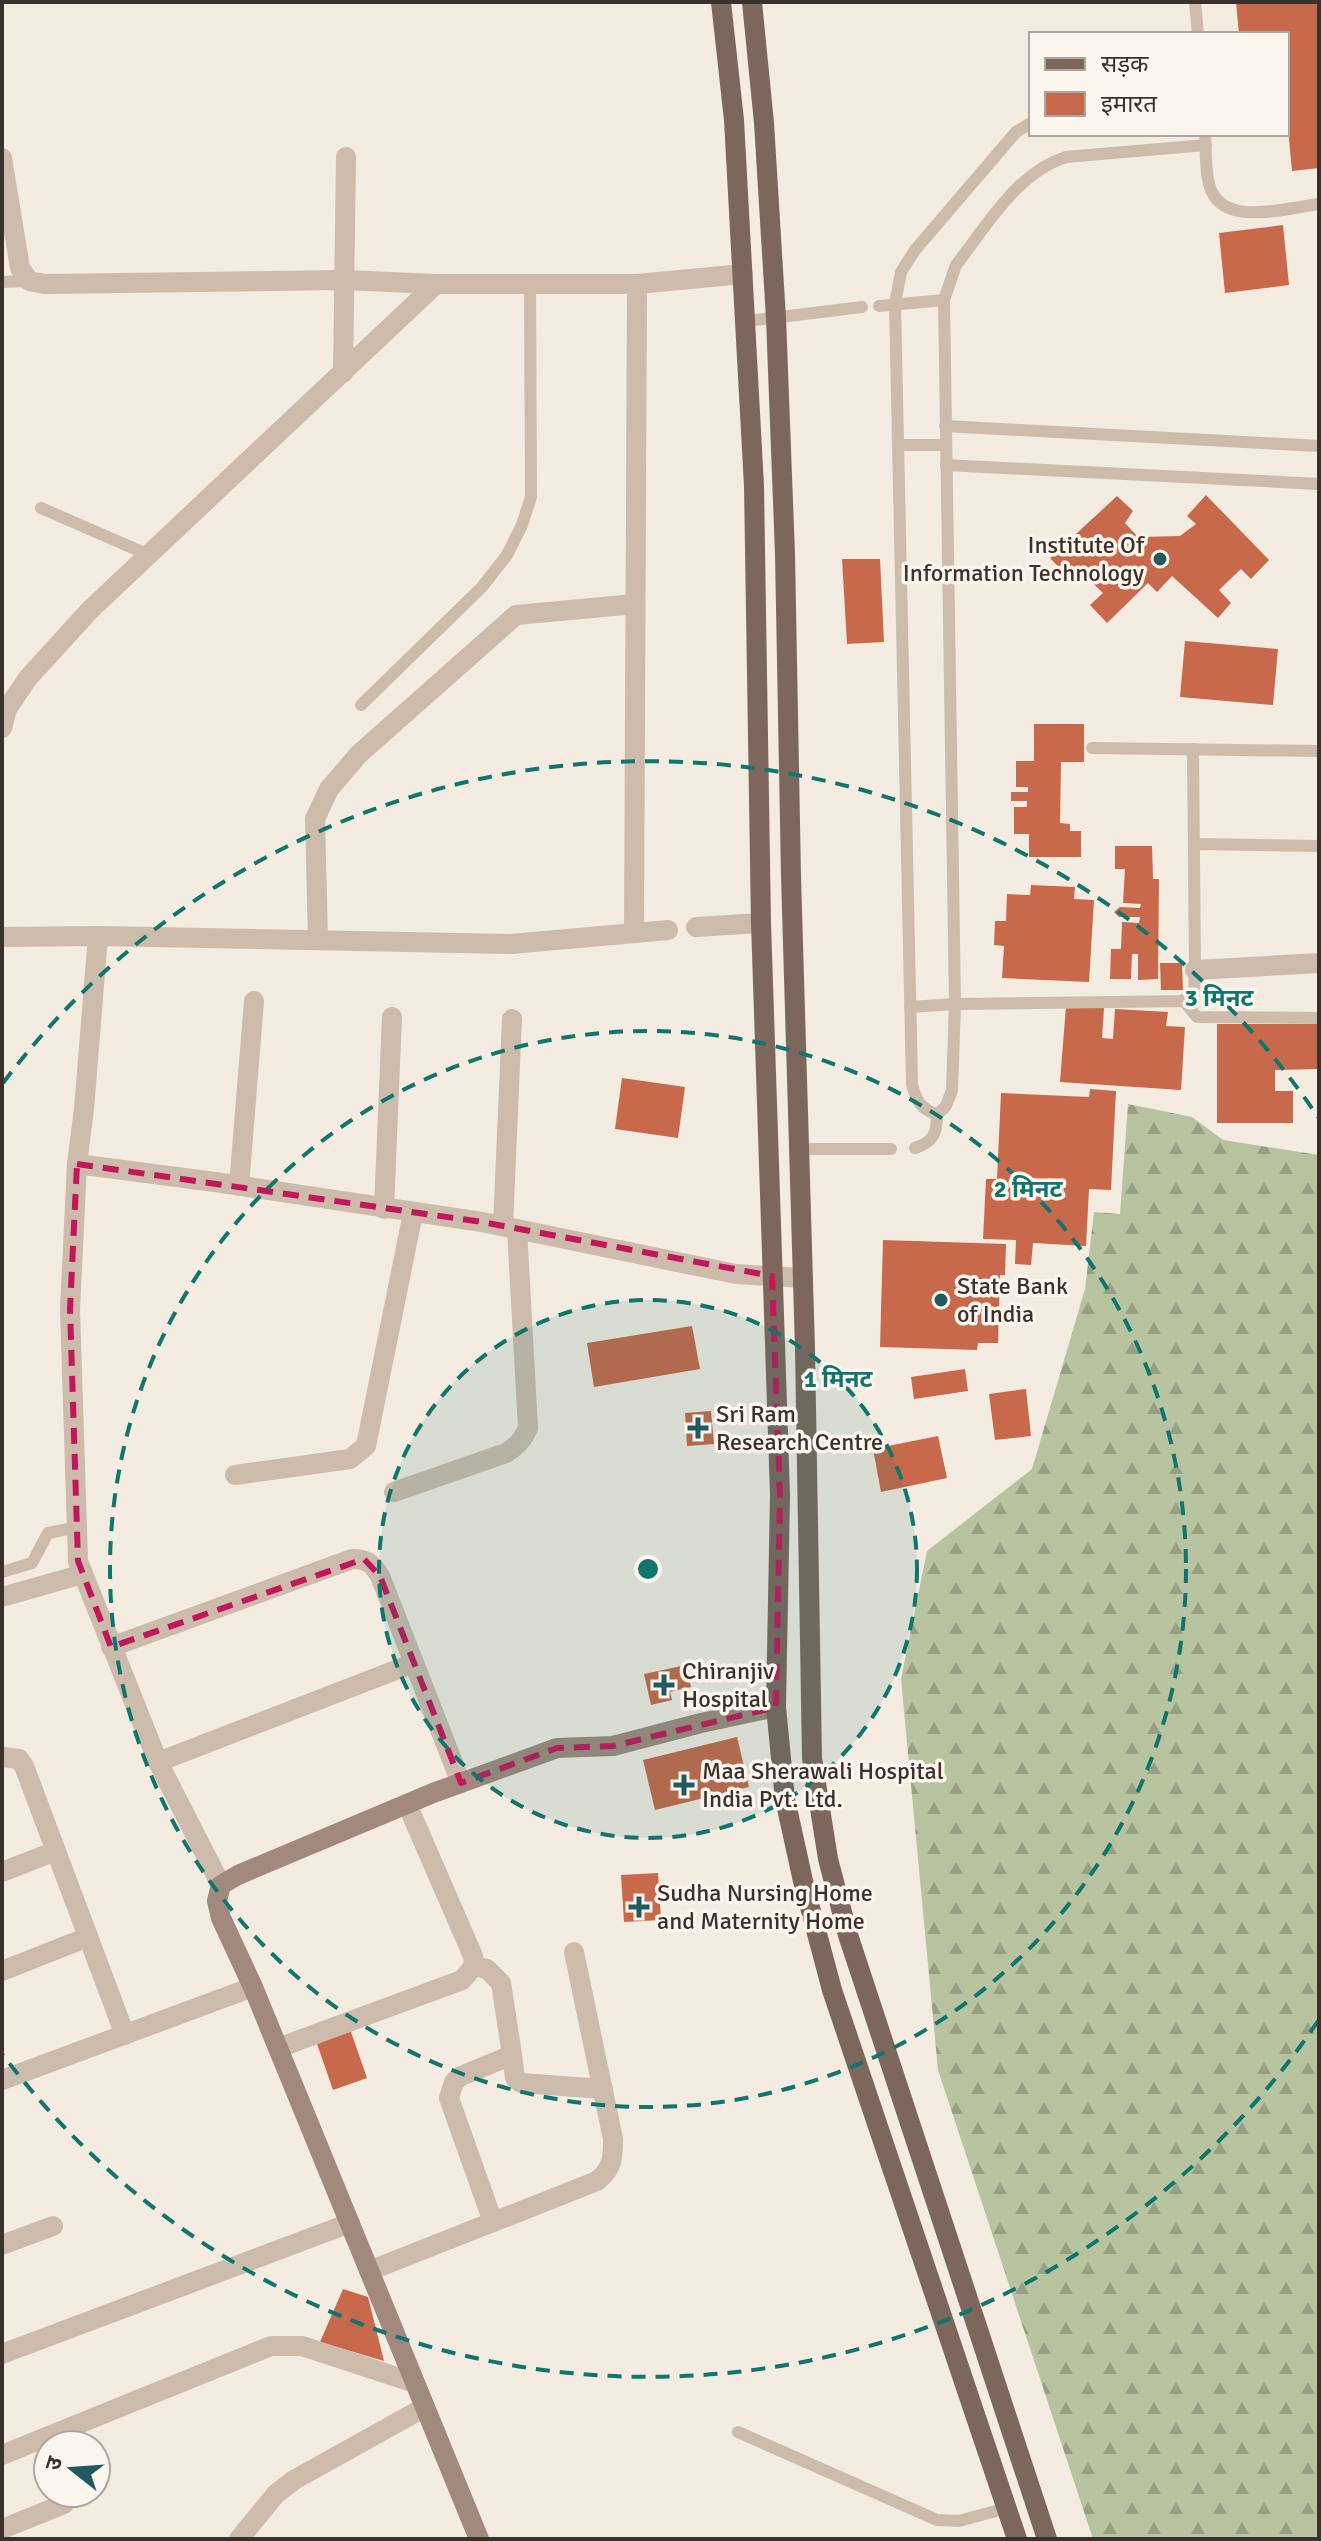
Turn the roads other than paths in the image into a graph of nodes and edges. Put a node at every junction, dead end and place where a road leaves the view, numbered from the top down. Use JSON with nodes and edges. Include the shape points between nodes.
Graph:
{"nodes":[{"id":1,"x":721,"y":2,"type":"edge"},
{"id":2,"x":752,"y":2,"type":"edge"},
{"id":3,"x":1195,"y":2,"type":"edge"},
{"id":4,"x":1198,"y":32,"type":"edge"},
{"id":5,"x":1029,"y":124,"type":"edge"},
{"id":6,"x":1206,"y":140,"type":"edge"},
{"id":7,"x":346,"y":157,"type":"dead end"},
{"id":8,"x":2,"y":158,"type":"edge"},
{"id":9,"x":1319,"y":204,"type":"edge"},
{"id":10,"x":743,"y":274,"type":"junction"},
{"id":11,"x":344,"y":280,"type":"junction"},
{"id":12,"x":29,"y":281,"type":"junction"},
{"id":13,"x":2,"y":282,"type":"edge"},
{"id":14,"x":436,"y":284,"type":"junction"},
{"id":15,"x":530,"y":284,"type":"junction"},
{"id":16,"x":637,"y":284,"type":"junction"},
{"id":17,"x":944,"y":300,"type":"junction"},
{"id":18,"x":895,"y":304,"type":"junction"},
{"id":19,"x":879,"y":306,"type":"dead end"},
{"id":20,"x":862,"y":307,"type":"dead end"},
{"id":21,"x":776,"y":318,"type":"junction"},
{"id":22,"x":747,"y":321,"type":"junction"},
{"id":23,"x":343,"y":373,"type":"junction"},
{"id":24,"x":945,"y":426,"type":"junction"},
{"id":25,"x":899,"y":445,"type":"junction"},
{"id":26,"x":945,"y":445,"type":"junction"},
{"id":27,"x":1319,"y":446,"type":"edge"},
{"id":28,"x":946,"y":465,"type":"junction"},
{"id":29,"x":1319,"y":484,"type":"edge"},
{"id":30,"x":41,"y":508,"type":"dead end"},
{"id":31,"x":149,"y":555,"type":"junction"},
{"id":32,"x":635,"y":604,"type":"junction"},
{"id":33,"x":361,"y":705,"type":"dead end"},
{"id":34,"x":2,"y":728,"type":"edge"},
{"id":35,"x":1092,"y":748,"type":"dead end"},
{"id":36,"x":1193,"y":749,"type":"junction"},
{"id":37,"x":1319,"y":751,"type":"edge"},
{"id":38,"x":1194,"y":844,"type":"junction"},
{"id":39,"x":1319,"y":846,"type":"edge"},
{"id":40,"x":761,"y":923,"type":"junction"},
{"id":41,"x":696,"y":927,"type":"dead end"},
{"id":42,"x":668,"y":930,"type":"dead end"},
{"id":43,"x":634,"y":933,"type":"junction"},
{"id":44,"x":98,"y":936,"type":"junction"},
{"id":45,"x":2,"y":937,"type":"edge"},
{"id":46,"x":318,"y":940,"type":"junction"},
{"id":47,"x":1319,"y":963,"type":"edge"},
{"id":48,"x":1195,"y":970,"type":"junction"},
{"id":49,"x":1183,"y":1000,"type":"junction"},
{"id":50,"x":254,"y":1001,"type":"dead end"},
{"id":51,"x":955,"y":1004,"type":"junction"},
{"id":52,"x":910,"y":1007,"type":"junction"},
{"id":53,"x":392,"y":1017,"type":"dead end"},
{"id":54,"x":1319,"y":1018,"type":"edge"},
{"id":55,"x":512,"y":1019,"type":"dead end"},
{"id":56,"x":937,"y":1115,"type":"junction"},
{"id":57,"x":915,"y":1148,"type":"dead end"},
{"id":58,"x":799,"y":1149,"type":"junction"},
{"id":59,"x":891,"y":1149,"type":"dead end"},
{"id":60,"x":77,"y":1164,"type":"junction"},
{"id":61,"x":239,"y":1186,"type":"junction"},
{"id":62,"x":384,"y":1209,"type":"junction"},
{"id":63,"x":413,"y":1213,"type":"junction"},
{"id":64,"x":510,"y":1228,"type":"junction"},
{"id":65,"x":772,"y":1276,"type":"junction"},
{"id":66,"x":803,"y":1278,"type":"junction"},
{"id":67,"x":235,"y":1475,"type":"dead end"},
{"id":68,"x":394,"y":1492,"type":"dead end"},
{"id":69,"x":77,"y":1527,"type":"junction"},
{"id":70,"x":2,"y":1572,"type":"edge"},
{"id":71,"x":83,"y":1574,"type":"junction"},
{"id":72,"x":2,"y":1597,"type":"edge"},
{"id":73,"x":111,"y":1647,"type":"junction"},
{"id":74,"x":414,"y":1663,"type":"junction"},
{"id":75,"x":776,"y":1707,"type":"junction"},
{"id":76,"x":2,"y":1757,"type":"edge"},
{"id":77,"x":158,"y":1762,"type":"junction"},
{"id":78,"x":461,"y":1783,"type":"junction"},
{"id":79,"x":407,"y":1804,"type":"junction"},
{"id":80,"x":56,"y":1851,"type":"junction"},
{"id":81,"x":2,"y":1872,"type":"edge"},
{"id":82,"x":221,"y":1885,"type":"junction"},
{"id":83,"x":88,"y":1937,"type":"junction"},
{"id":84,"x":574,"y":1952,"type":"dead end"},
{"id":85,"x":474,"y":1966,"type":"junction"},
{"id":86,"x":2,"y":1971,"type":"edge"},
{"id":87,"x":253,"y":1987,"type":"junction"},
{"id":88,"x":125,"y":2035,"type":"junction"},
{"id":89,"x":278,"y":2048,"type":"junction"},
{"id":90,"x":512,"y":2055,"type":"junction"},
{"id":91,"x":2,"y":2080,"type":"edge"},
{"id":92,"x":603,"y":2089,"type":"junction"},
{"id":93,"x":493,"y":2222,"type":"junction"},
{"id":94,"x":350,"y":2223,"type":"junction"},
{"id":95,"x":53,"y":2226,"type":"dead end"},
{"id":96,"x":2,"y":2245,"type":"edge"},
{"id":97,"x":369,"y":2271,"type":"junction"},
{"id":98,"x":2,"y":2354,"type":"edge"},
{"id":99,"x":415,"y":2383,"type":"junction"},
{"id":100,"x":425,"y":2407,"type":"junction"},
{"id":101,"x":738,"y":2432,"type":"dead end"},
{"id":102,"x":2,"y":2455,"type":"edge"},
{"id":103,"x":1007,"y":2508,"type":"junction"},
{"id":104,"x":52,"y":2509,"type":"edge"},
{"id":105,"x":2,"y":2529,"type":"edge"},
{"id":106,"x":239,"y":2539,"type":"edge"},
{"id":107,"x":479,"y":2539,"type":"edge"},
{"id":108,"x":1017,"y":2539,"type":"edge"},
{"id":109,"x":1047,"y":2539,"type":"edge"}],
"edges":[{"from":1,"to":10,"type":"main road"},
{"from":2,"to":21,"type":"main road"},
{"from":3,"to":4,"type":"lane"},
{"from":5,"to":18,"type":"lane","via":[[1016,132],[915,250],[901,272]]},
{"from":6,"to":9,"type":"lane","via":[[1209,184],[1217,202],[1231,210]]},
{"from":6,"to":17,"type":"lane","via":[[1046,163],[1026,178],[956,265]]},
{"from":7,"to":11,"type":"street"},
{"from":8,"to":12,"type":"street","via":[[15,247]]},
{"from":10,"to":16,"type":"street"},
{"from":10,"to":22,"type":"main road"},
{"from":11,"to":12,"type":"street"},
{"from":11,"to":14,"type":"street"},
{"from":11,"to":23,"type":"street"},
{"from":12,"to":13,"type":"lane"},
{"from":14,"to":15,"type":"street"},
{"from":14,"to":23,"type":"street"},
{"from":15,"to":16,"type":"street"},
{"from":15,"to":33,"type":"lane","via":[[531,497],[522,525],[482,587]]},
{"from":16,"to":32,"type":"street"},
{"from":17,"to":18,"type":"lane"},
{"from":17,"to":24,"type":"lane"},
{"from":18,"to":19,"type":"lane"},
{"from":18,"to":25,"type":"lane"},
{"from":20,"to":21,"type":"lane"},
{"from":21,"to":22,"type":"lane"},
{"from":21,"to":58,"type":"main road"},
{"from":22,"to":40,"type":"main road"},
{"from":23,"to":31,"type":"street"},
{"from":24,"to":26,"type":"lane"},
{"from":24,"to":27,"type":"lane"},
{"from":25,"to":26,"type":"lane"},
{"from":25,"to":52,"type":"lane"},
{"from":26,"to":28,"type":"lane"},
{"from":28,"to":29,"type":"lane"},
{"from":28,"to":51,"type":"lane"},
{"from":30,"to":31,"type":"lane"},
{"from":31,"to":34,"type":"street","via":[[28,678],[7,709]]},
{"from":32,"to":43,"type":"street"},
{"from":32,"to":46,"type":"street","via":[[516,615],[359,754],[329,789],[315,819]]},
{"from":35,"to":36,"type":"lane"},
{"from":36,"to":37,"type":"lane"},
{"from":36,"to":38,"type":"lane"},
{"from":38,"to":39,"type":"lane"},
{"from":38,"to":48,"type":"lane"},
{"from":40,"to":41,"type":"street"},
{"from":40,"to":65,"type":"main road"},
{"from":42,"to":43,"type":"street"},
{"from":43,"to":46,"type":"street","via":[[511,944]]},
{"from":44,"to":45,"type":"street"},
{"from":44,"to":46,"type":"street"},
{"from":44,"to":60,"type":"street"},
{"from":47,"to":48,"type":"street"},
{"from":48,"to":49,"type":"lane","via":[[1194,993],[1190,1001]]},
{"from":49,"to":51,"type":"lane"},
{"from":49,"to":54,"type":"lane","via":[[1197,1017]]},
{"from":50,"to":61,"type":"street"},
{"from":51,"to":52,"type":"lane"},
{"from":51,"to":56,"type":"lane","via":[[952,1090]]},
{"from":52,"to":56,"type":"lane","via":[[915,1096],[922,1109]]},
{"from":53,"to":62,"type":"street"},
{"from":55,"to":64,"type":"street"},
{"from":56,"to":57,"type":"lane","via":[[930,1143]]},
{"from":58,"to":59,"type":"lane"},
{"from":58,"to":66,"type":"main road"},
{"from":60,"to":61,"type":"street"},
{"from":60,"to":69,"type":"street","via":[[70,1309]]},
{"from":61,"to":62,"type":"street"},
{"from":62,"to":63,"type":"street"},
{"from":63,"to":64,"type":"street"},
{"from":63,"to":67,"type":"street","via":[[366,1446],[350,1459]]},
{"from":64,"to":65,"type":"street","via":[[736,1274]]},
{"from":64,"to":68,"type":"street","via":[[525,1437],[506,1453]]},
{"from":65,"to":66,"type":"street"},
{"from":65,"to":75,"type":"main road","via":[[780,1495]]},
{"from":66,"to":109,"type":"main road","via":[[812,1758],[828,1859],[848,1935]]},
{"from":69,"to":70,"type":"lane","via":[[48,1533],[32,1563]]},
{"from":69,"to":71,"type":"street"},
{"from":71,"to":72,"type":"street"},
{"from":71,"to":73,"type":"street"},
{"from":73,"to":74,"type":"street","via":[[364,1559],[380,1576]]},
{"from":73,"to":77,"type":"street"},
{"from":74,"to":77,"type":"street"},
{"from":74,"to":78,"type":"street"},
{"from":75,"to":78,"type":"street","via":[[613,1746],[557,1748]]},
{"from":75,"to":103,"type":"main road","via":[[785,1799],[832,1990]]},
{"from":76,"to":80,"type":"street","via":[[19,1759],[24,1766]]},
{"from":77,"to":82,"type":"street"},
{"from":78,"to":79,"type":"street"},
{"from":79,"to":82,"type":"street"},
{"from":79,"to":85,"type":"street"},
{"from":80,"to":81,"type":"street"},
{"from":80,"to":83,"type":"street"},
{"from":82,"to":87,"type":"street","via":[[221,1918]]},
{"from":83,"to":86,"type":"street"},
{"from":83,"to":88,"type":"street"},
{"from":84,"to":92,"type":"street"},
{"from":85,"to":89,"type":"street","via":[[462,1980]]},
{"from":85,"to":90,"type":"street","via":[[487,1969],[501,1983]]},
{"from":87,"to":88,"type":"street"},
{"from":87,"to":89,"type":"street"},
{"from":88,"to":91,"type":"street"},
{"from":89,"to":94,"type":"street"},
{"from":90,"to":92,"type":"street","via":[[515,2078],[521,2083]]},
{"from":90,"to":93,"type":"street","via":[[461,2076],[450,2089]]},
{"from":92,"to":93,"type":"street","via":[[613,2139],[609,2171],[597,2181]]},
{"from":93,"to":97,"type":"street"},
{"from":94,"to":97,"type":"street"},
{"from":94,"to":98,"type":"street"},
{"from":95,"to":96,"type":"street"},
{"from":97,"to":99,"type":"street"},
{"from":99,"to":100,"type":"street"},
{"from":99,"to":102,"type":"street","via":[[302,2346],[271,2346]]},
{"from":100,"to":106,"type":"street","via":[[294,2480]]},
{"from":100,"to":107,"type":"street"},
{"from":101,"to":103,"type":"lane","via":[[937,2520],[959,2521]]},
{"from":103,"to":108,"type":"main road"},
{"from":104,"to":105,"type":"street"}]}
